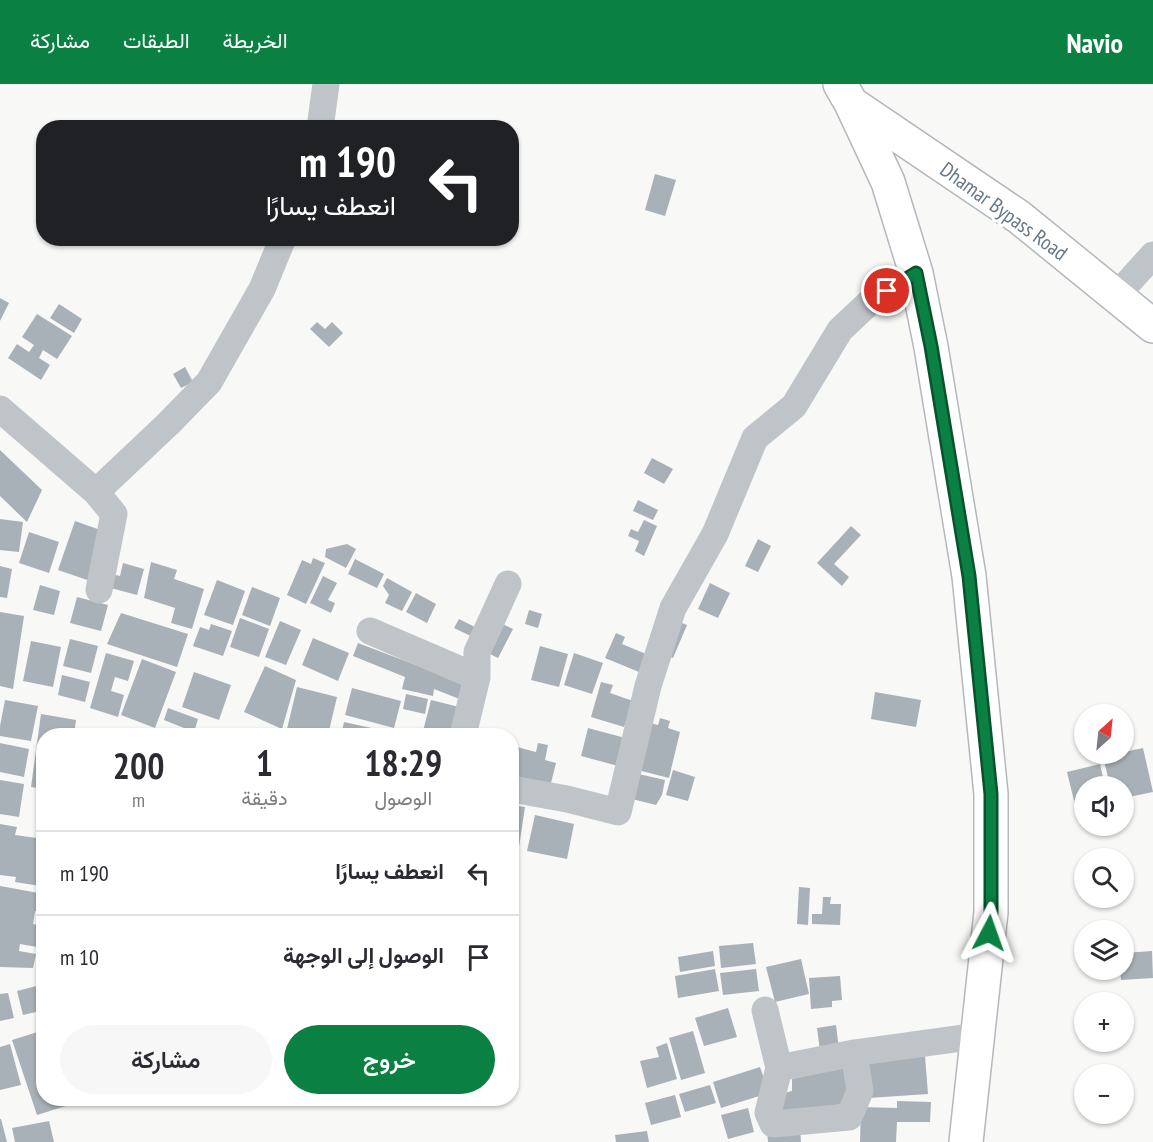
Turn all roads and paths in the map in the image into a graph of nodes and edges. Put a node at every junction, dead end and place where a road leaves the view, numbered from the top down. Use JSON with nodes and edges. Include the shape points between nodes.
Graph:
{"nodes":[{"id":1,"x":326,"y":84,"type":"edge"},
{"id":2,"x":845,"y":94,"type":"edge"},
{"id":3,"x":321,"y":120,"type":"edge"},
{"id":4,"x":280,"y":246,"type":"edge"},
{"id":5,"x":1153,"y":255,"type":"edge"},
{"id":6,"x":916,"y":273,"type":"junction"},
{"id":7,"x":1116,"y":296,"type":"junction"},
{"id":8,"x":1153,"y":326,"type":"edge"},
{"id":9,"x":0,"y":409,"type":"edge"},
{"id":10,"x":96,"y":492,"type":"junction"},
{"id":11,"x":508,"y":584,"type":"dead end"},
{"id":12,"x":99,"y":590,"type":"dead end"},
{"id":13,"x":370,"y":631,"type":"dead end"},
{"id":14,"x":477,"y":677,"type":"junction"},
{"id":15,"x":464,"y":728,"type":"edge"},
{"id":16,"x":519,"y":790,"type":"edge"},
{"id":17,"x":765,"y":1011,"type":"dead end"},
{"id":18,"x":978,"y":1036,"type":"junction"},
{"id":19,"x":854,"y":1053,"type":"junction"},
{"id":20,"x":780,"y":1068,"type":"junction"},
{"id":21,"x":966,"y":1142,"type":"edge"}],
"edges":[{"from":1,"to":3,"type":"street"},
{"from":2,"to":6,"type":"main road","via":[[888,182]]},
{"from":2,"to":7,"type":"main road","name":"Dhamar Bypass Road","via":[[1019,217]]},
{"from":4,"to":10,"type":"street","via":[[262,289],[209,382]]},
{"from":5,"to":7,"type":"street"},
{"from":6,"to":16,"type":"street","via":[[872,300],[840,330],[794,406],[755,438],[715,534],[673,608],[648,686],[618,812]]},
{"from":6,"to":18,"type":"main road","via":[[969,576],[991,794],[991,912]]},
{"from":7,"to":8,"type":"main road","name":"Dhamar Bypass Road"},
{"from":9,"to":10,"type":"street"},
{"from":10,"to":12,"type":"street","via":[[114,514]]},
{"from":11,"to":14,"type":"street","via":[[477,652]]},
{"from":13,"to":14,"type":"street"},
{"from":14,"to":15,"type":"street"},
{"from":17,"to":20,"type":"street"},
{"from":18,"to":19,"type":"street"},
{"from":18,"to":21,"type":"main road"},
{"from":19,"to":20,"type":"street"},
{"from":19,"to":20,"type":"street","via":[[860,1092],[849,1118],[773,1124],[768,1113]]}]}
